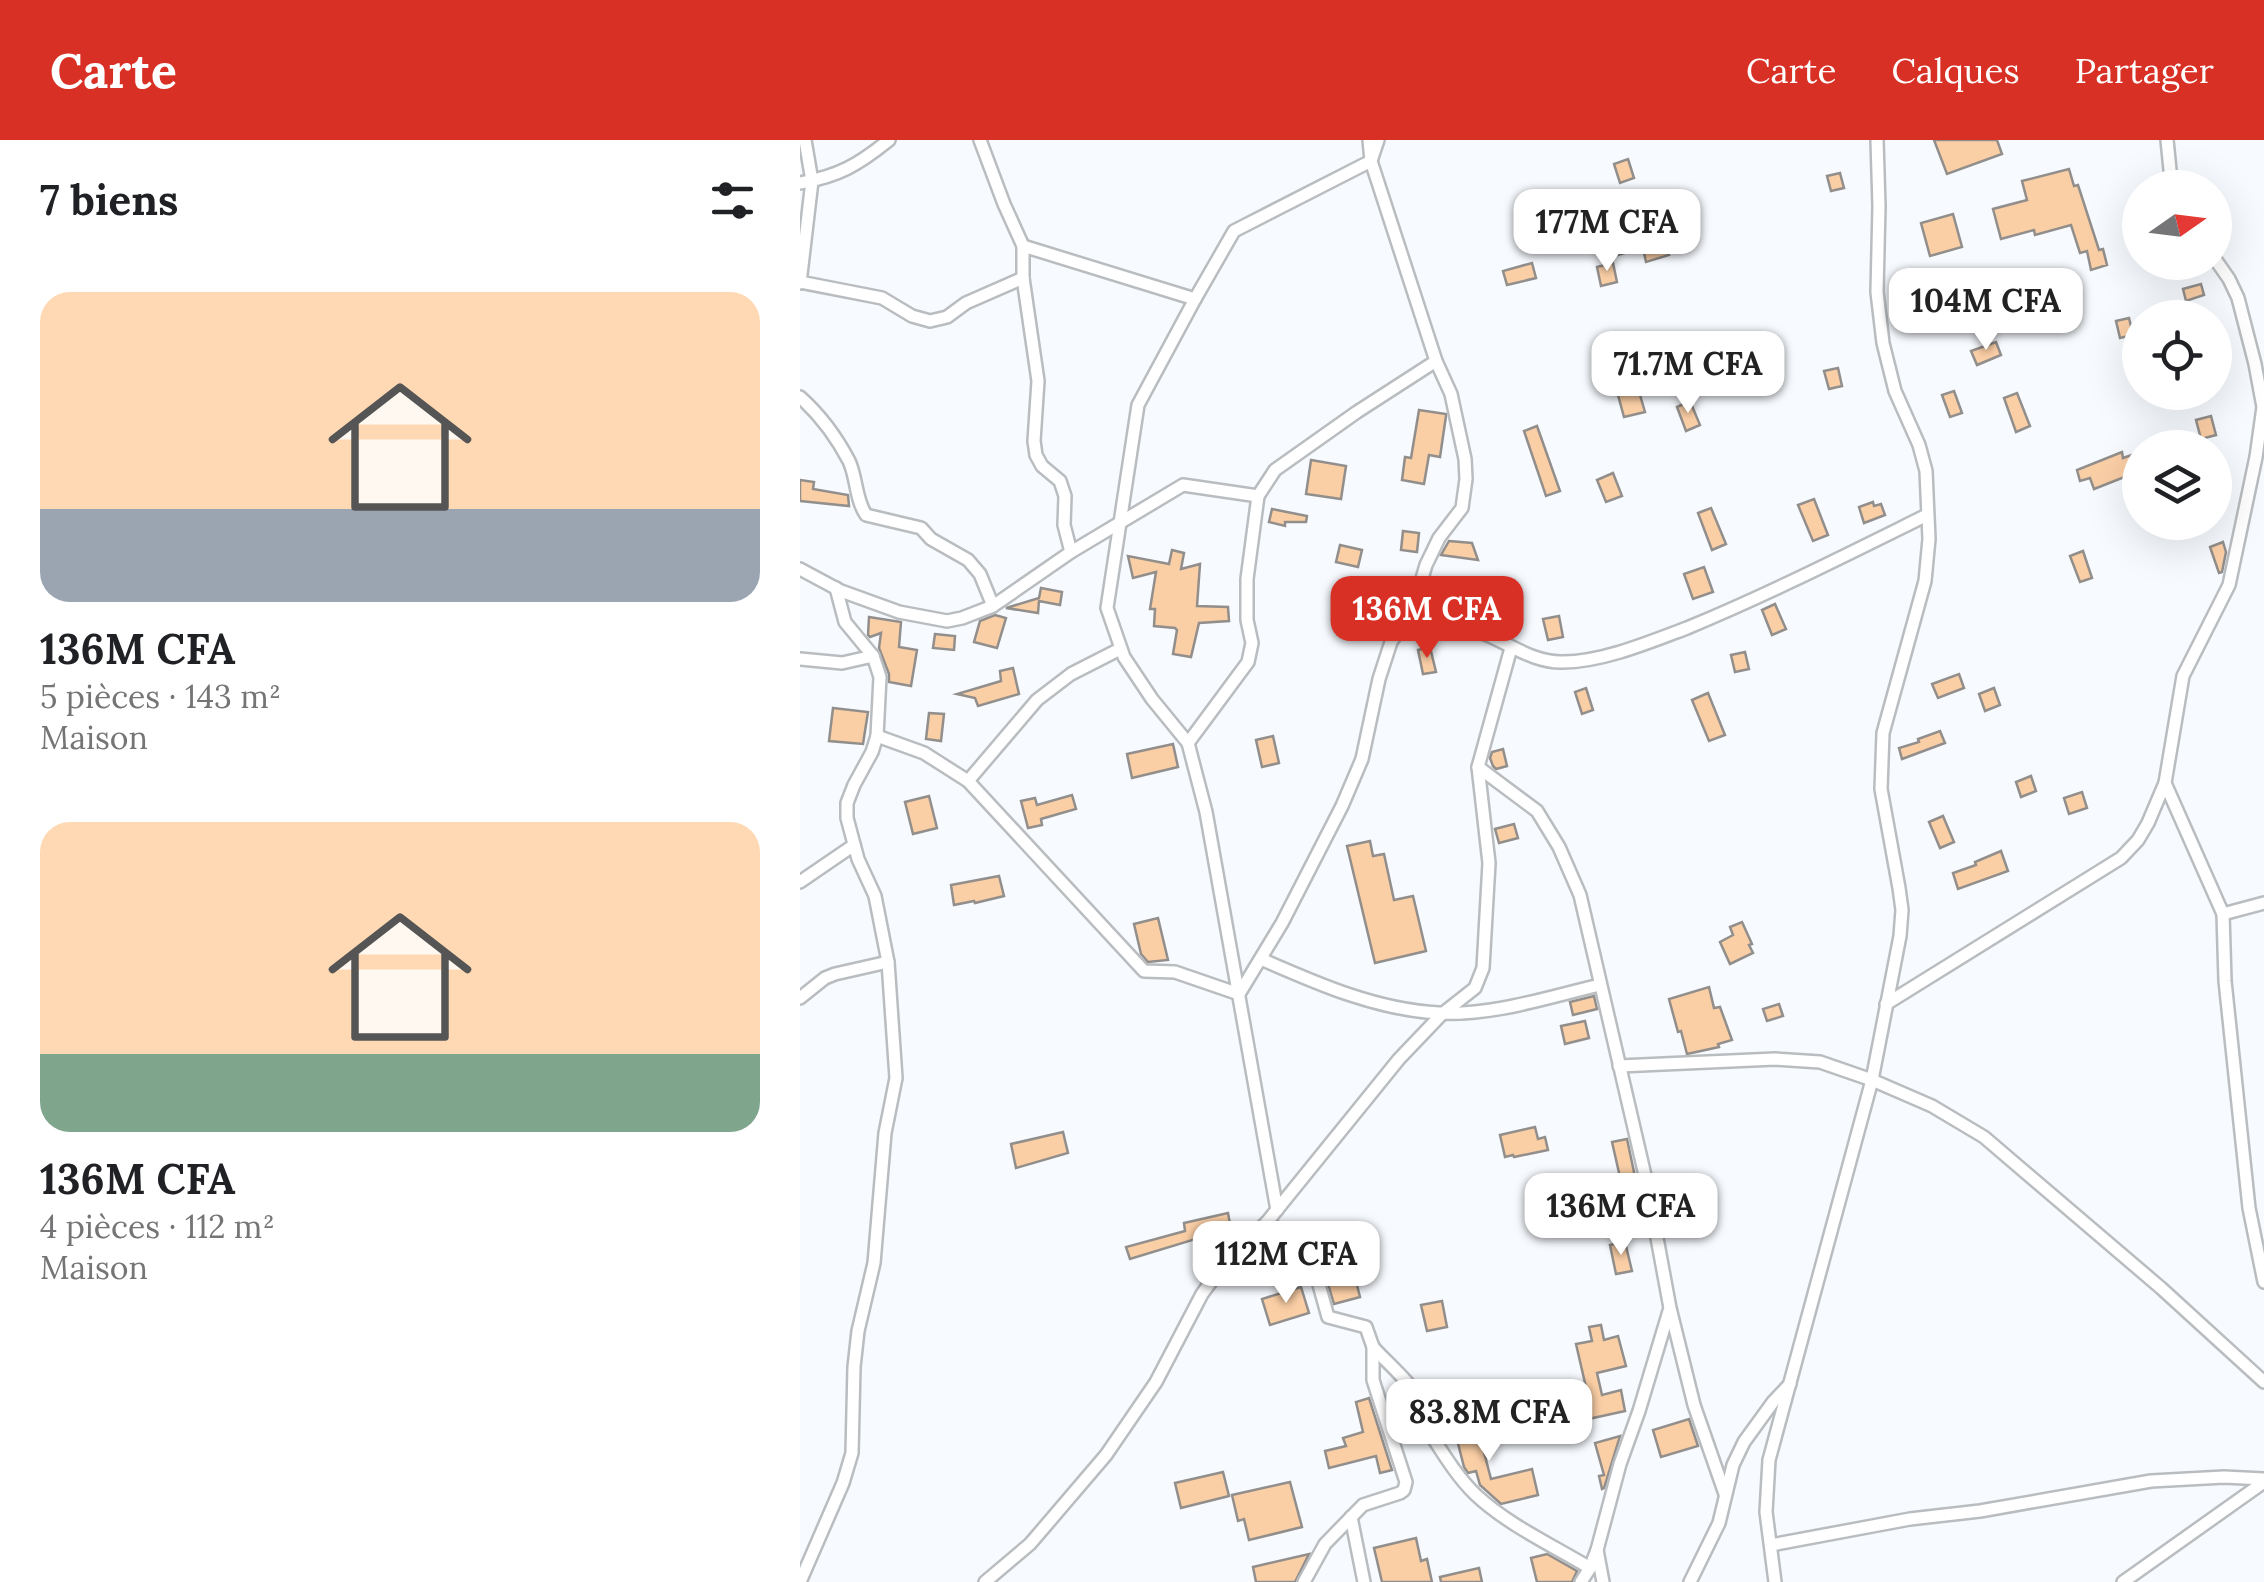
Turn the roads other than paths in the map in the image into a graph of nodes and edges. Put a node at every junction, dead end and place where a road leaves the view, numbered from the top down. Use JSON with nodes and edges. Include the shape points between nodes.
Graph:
{"nodes":[{"id":1,"x":805,"y":140,"type":"edge"},
{"id":2,"x":888,"y":140,"type":"edge"},
{"id":3,"x":980,"y":140,"type":"edge"},
{"id":4,"x":1369,"y":140,"type":"edge"},
{"id":5,"x":1378,"y":140,"type":"edge"},
{"id":6,"x":1877,"y":140,"type":"edge"},
{"id":7,"x":2168,"y":140,"type":"edge"},
{"id":8,"x":1371,"y":160,"type":"junction"},
{"id":9,"x":2170,"y":170,"type":"edge"},
{"id":10,"x":806,"y":182,"type":"edge"},
{"id":11,"x":1023,"y":246,"type":"junction"},
{"id":12,"x":1023,"y":278,"type":"junction"},
{"id":13,"x":2229,"y":280,"type":"edge"},
{"id":14,"x":800,"y":282,"type":"edge"},
{"id":15,"x":1194,"y":299,"type":"junction"},
{"id":16,"x":1436,"y":361,"type":"junction"},
{"id":17,"x":800,"y":396,"type":"edge"},
{"id":18,"x":1258,"y":496,"type":"junction"},
{"id":19,"x":1928,"y":514,"type":"junction"},
{"id":20,"x":1119,"y":524,"type":"junction"},
{"id":21,"x":1071,"y":552,"type":"junction"},
{"id":22,"x":800,"y":569,"type":"edge"},
{"id":23,"x":836,"y":588,"type":"junction"},
{"id":24,"x":993,"y":606,"type":"junction"},
{"id":25,"x":1413,"y":609,"type":"junction"},
{"id":26,"x":1510,"y":648,"type":"junction"},
{"id":27,"x":1120,"y":649,"type":"junction"},
{"id":28,"x":874,"y":656,"type":"junction"},
{"id":29,"x":800,"y":659,"type":"edge"},
{"id":30,"x":876,"y":736,"type":"junction"},
{"id":31,"x":1188,"y":743,"type":"junction"},
{"id":32,"x":1478,"y":767,"type":"junction"},
{"id":33,"x":968,"y":781,"type":"junction"},
{"id":34,"x":2165,"y":784,"type":"junction"},
{"id":35,"x":854,"y":845,"type":"junction"},
{"id":36,"x":800,"y":882,"type":"edge"},
{"id":37,"x":2264,"y":903,"type":"edge"},
{"id":38,"x":2223,"y":914,"type":"junction"},
{"id":39,"x":1262,"y":960,"type":"junction"},
{"id":40,"x":888,"y":962,"type":"junction"},
{"id":41,"x":1600,"y":985,"type":"junction"},
{"id":42,"x":1239,"y":994,"type":"junction"},
{"id":43,"x":800,"y":998,"type":"edge"},
{"id":44,"x":1886,"y":1004,"type":"junction"},
{"id":45,"x":1442,"y":1014,"type":"junction"},
{"id":46,"x":1618,"y":1066,"type":"junction"},
{"id":47,"x":1872,"y":1080,"type":"junction"},
{"id":48,"x":1278,"y":1210,"type":"junction"},
{"id":49,"x":1268,"y":1222,"type":"junction"},
{"id":50,"x":2264,"y":1282,"type":"edge"},
{"id":51,"x":1670,"y":1308,"type":"junction"},
{"id":52,"x":1373,"y":1347,"type":"junction"},
{"id":53,"x":2264,"y":1382,"type":"edge"},
{"id":54,"x":1791,"y":1383,"type":"junction"},
{"id":55,"x":2264,"y":1480,"type":"edge"},
{"id":56,"x":1725,"y":1494,"type":"junction"},
{"id":57,"x":1351,"y":1518,"type":"junction"},
{"id":58,"x":1770,"y":1545,"type":"junction"},
{"id":59,"x":1597,"y":1550,"type":"junction"},
{"id":60,"x":1590,"y":1568,"type":"junction"},
{"id":61,"x":800,"y":1582,"type":"edge"},
{"id":62,"x":986,"y":1582,"type":"edge"},
{"id":63,"x":1304,"y":1582,"type":"edge"},
{"id":64,"x":1364,"y":1582,"type":"edge"},
{"id":65,"x":1580,"y":1582,"type":"edge"},
{"id":66,"x":1603,"y":1582,"type":"edge"},
{"id":67,"x":1690,"y":1582,"type":"edge"},
{"id":68,"x":1775,"y":1582,"type":"edge"},
{"id":69,"x":2123,"y":1582,"type":"edge"}],
"edges":[{"from":1,"to":10,"type":"street"},
{"from":2,"to":10,"type":"street","via":[[834,176]]},
{"from":3,"to":11,"type":"street"},
{"from":4,"to":8,"type":"street"},
{"from":5,"to":8,"type":"street"},
{"from":6,"to":19,"type":"street","via":[[1882,343],[1894,391],[1919,445]]},
{"from":7,"to":9,"type":"street"},
{"from":8,"to":15,"type":"street","via":[[1234,231]]},
{"from":8,"to":16,"type":"street"},
{"from":10,"to":14,"type":"street"},
{"from":11,"to":12,"type":"street"},
{"from":11,"to":15,"type":"street"},
{"from":12,"to":14,"type":"street","via":[[930,321],[882,298]]},
{"from":12,"to":21,"type":"street","via":[[1038,381],[1036,456],[1060,481]]},
{"from":13,"to":34,"type":"street","via":[[2263,407],[2229,585],[2183,676]]},
{"from":15,"to":20,"type":"street","via":[[1138,405]]},
{"from":16,"to":18,"type":"street","via":[[1276,470]]},
{"from":16,"to":25,"type":"street","via":[[1451,394],[1466,480],[1462,508],[1439,538]]},
{"from":17,"to":24,"type":"street","via":[[850,463],[866,514],[920,528],[968,560]]},
{"from":18,"to":20,"type":"street","via":[[1183,484]]},
{"from":18,"to":31,"type":"street","via":[[1248,662]]},
{"from":19,"to":26,"type":"street","via":[[1786,586],[1647,644],[1562,662]]},
{"from":19,"to":44,"type":"street","via":[[1925,581],[1884,733],[1881,789],[1902,910]]},
{"from":20,"to":21,"type":"street"},
{"from":20,"to":27,"type":"street","via":[[1106,608]]},
{"from":21,"to":24,"type":"street"},
{"from":22,"to":23,"type":"street"},
{"from":23,"to":24,"type":"street","via":[[899,612],[947,621]]},
{"from":23,"to":28,"type":"street","via":[[845,622]]},
{"from":25,"to":26,"type":"street"},
{"from":25,"to":39,"type":"street","via":[[1391,642],[1362,759],[1342,806]]},
{"from":26,"to":32,"type":"street"},
{"from":27,"to":31,"type":"street"},
{"from":27,"to":33,"type":"street","via":[[1038,700]]},
{"from":28,"to":29,"type":"street","via":[[842,663]]},
{"from":28,"to":30,"type":"street","via":[[880,677]]},
{"from":30,"to":33,"type":"street","via":[[924,753]]},
{"from":30,"to":35,"type":"street","via":[[847,803]]},
{"from":31,"to":42,"type":"street"},
{"from":32,"to":41,"type":"street","via":[[1537,811],[1559,847],[1580,895]]},
{"from":32,"to":45,"type":"street","via":[[1489,863],[1483,968],[1475,988]]},
{"from":33,"to":42,"type":"street","via":[[1144,971],[1175,972]]},
{"from":34,"to":38,"type":"street"},
{"from":34,"to":44,"type":"street","via":[[2138,840],[2121,858]]},
{"from":35,"to":36,"type":"street"},
{"from":35,"to":40,"type":"street","via":[[875,896]]},
{"from":37,"to":38,"type":"street"},
{"from":38,"to":50,"type":"street","via":[[2249,1208]]},
{"from":39,"to":42,"type":"street"},
{"from":39,"to":45,"type":"street","via":[[1396,1008]]},
{"from":40,"to":43,"type":"street","via":[[825,978]]},
{"from":40,"to":61,"type":"street","via":[[896,1078],[874,1262],[858,1331],[852,1453]]},
{"from":41,"to":45,"type":"street"},
{"from":41,"to":46,"type":"street"},
{"from":42,"to":48,"type":"street"},
{"from":44,"to":47,"type":"street"},
{"from":45,"to":48,"type":"street"},
{"from":46,"to":47,"type":"street","via":[[1775,1059],[1820,1062]]},
{"from":46,"to":51,"type":"street"},
{"from":47,"to":53,"type":"street","via":[[1984,1138]]},
{"from":47,"to":54,"type":"street"},
{"from":48,"to":49,"type":"street"},
{"from":49,"to":52,"type":"street","via":[[1309,1250],[1328,1317],[1366,1327]]},
{"from":49,"to":62,"type":"street","via":[[1202,1294],[1156,1382],[1106,1456],[1030,1544]]},
{"from":51,"to":56,"type":"street"},
{"from":51,"to":59,"type":"street"},
{"from":52,"to":57,"type":"street","via":[[1373,1380],[1406,1487],[1362,1505]]},
{"from":52,"to":60,"type":"street","via":[[1414,1391],[1424,1424],[1465,1483]]},
{"from":54,"to":56,"type":"street","via":[[1744,1442]]},
{"from":54,"to":58,"type":"street","via":[[1766,1478]]},
{"from":55,"to":58,"type":"street","via":[[2151,1481]]},
{"from":55,"to":69,"type":"street"},
{"from":56,"to":67,"type":"street","via":[[1719,1523]]},
{"from":57,"to":63,"type":"street","via":[[1325,1544]]},
{"from":57,"to":64,"type":"street"},
{"from":58,"to":68,"type":"street"},
{"from":59,"to":60,"type":"street"},
{"from":59,"to":66,"type":"street"},
{"from":60,"to":65,"type":"street"}]}
